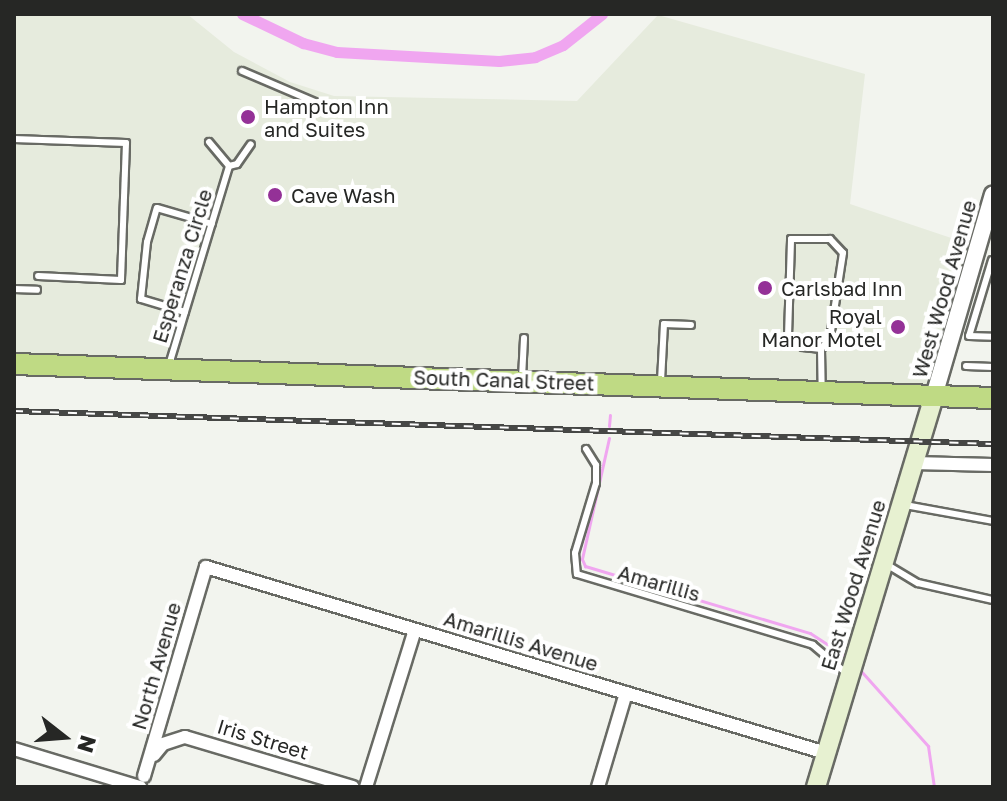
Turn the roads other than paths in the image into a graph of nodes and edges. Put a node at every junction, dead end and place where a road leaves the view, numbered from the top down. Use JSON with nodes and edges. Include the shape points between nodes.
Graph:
{"nodes":[{"id":1,"x":242,"y":71,"type":"dead end"},
{"id":2,"x":317,"y":103,"type":"dead end"},
{"id":3,"x":14,"y":139,"type":"edge"},
{"id":4,"x":209,"y":142,"type":"dead end"},
{"id":5,"x":251,"y":144,"type":"dead end"},
{"id":6,"x":228,"y":169,"type":"junction"},
{"id":7,"x":993,"y":194,"type":"edge"},
{"id":8,"x":212,"y":224,"type":"junction"},
{"id":9,"x":975,"y":255,"type":"junction"},
{"id":10,"x":993,"y":260,"type":"edge"},
{"id":11,"x":38,"y":276,"type":"dead end"},
{"id":12,"x":14,"y":289,"type":"edge"},
{"id":13,"x":37,"y":290,"type":"dead end"},
{"id":14,"x":185,"y":312,"type":"junction"},
{"id":15,"x":691,"y":325,"type":"dead end"},
{"id":16,"x":993,"y":337,"type":"edge"},
{"id":17,"x":524,"y":338,"type":"dead end"},
{"id":18,"x":821,"y":349,"type":"junction"},
{"id":19,"x":14,"y":364,"type":"edge"},
{"id":20,"x":966,"y":366,"type":"dead end"},
{"id":21,"x":993,"y":367,"type":"edge"},
{"id":22,"x":168,"y":369,"type":"junction"},
{"id":23,"x":522,"y":381,"type":"junction"},
{"id":24,"x":661,"y":386,"type":"junction"},
{"id":25,"x":822,"y":392,"type":"junction"},
{"id":26,"x":934,"y":396,"type":"junction"},
{"id":27,"x":993,"y":398,"type":"edge"},
{"id":28,"x":586,"y":449,"type":"dead end"},
{"id":29,"x":914,"y":463,"type":"junction"},
{"id":30,"x":993,"y":465,"type":"edge"},
{"id":31,"x":901,"y":504,"type":"junction"},
{"id":32,"x":993,"y":521,"type":"edge"},
{"id":33,"x":884,"y":562,"type":"junction"},
{"id":34,"x":206,"y":567,"type":"joint"},
{"id":35,"x":993,"y":600,"type":"edge"},
{"id":36,"x":415,"y":630,"type":"junction"},
{"id":37,"x":849,"y":676,"type":"junction"},
{"id":38,"x":626,"y":693,"type":"junction"},
{"id":39,"x":163,"y":744,"type":"joint"},
{"id":40,"x":14,"y":749,"type":"edge"},
{"id":41,"x":826,"y":753,"type":"junction"},
{"id":42,"x":142,"y":783,"type":"edge"},
{"id":43,"x":353,"y":787,"type":"edge"},
{"id":44,"x":366,"y":787,"type":"edge"},
{"id":45,"x":598,"y":787,"type":"edge"},
{"id":46,"x":816,"y":787,"type":"edge"}],
"edges":[{"from":1,"to":2,"type":"lane"},
{"from":3,"to":11,"type":"lane","via":[[126,143],[121,280]]},
{"from":4,"to":6,"type":"lane"},
{"from":5,"to":6,"type":"lane"},
{"from":6,"to":8,"type":"lane","name":"Esperanza Circle"},
{"from":7,"to":9,"type":"street","name":"West Wood Avenue"},
{"from":8,"to":14,"type":"lane","name":"Esperanza Circle"},
{"from":8,"to":14,"type":"lane","via":[[157,208],[141,299]]},
{"from":9,"to":10,"type":"lane"},
{"from":9,"to":26,"type":"street","name":"West Wood Avenue"},
{"from":10,"to":16,"type":"lane","via":[[969,336]]},
{"from":12,"to":13,"type":"lane"},
{"from":14,"to":22,"type":"lane","name":"Esperanza Circle"},
{"from":15,"to":24,"type":"lane","via":[[664,324]]},
{"from":17,"to":23,"type":"lane"},
{"from":18,"to":18,"type":"lane","via":[[803,347],[788,336],[791,239],[830,239],[843,253],[830,338]]},
{"from":18,"to":25,"type":"lane"},
{"from":19,"to":22,"type":"highway","name":"South Canal Street"},
{"from":20,"to":21,"type":"lane"},
{"from":22,"to":23,"type":"highway","name":"South Canal Street"},
{"from":23,"to":24,"type":"highway","name":"South Canal Street"},
{"from":24,"to":25,"type":"highway","name":"South Canal Street"},
{"from":25,"to":26,"type":"highway","name":"South Canal Street"},
{"from":26,"to":27,"type":"highway","name":"South Canal Street"},
{"from":26,"to":29,"type":"main road","name":"East Wood Avenue"},
{"from":28,"to":37,"type":"lane","name":"Amarillis","via":[[596,465],[596,483],[575,553],[577,574],[813,645]]},
{"from":29,"to":30,"type":"street"},
{"from":29,"to":31,"type":"main road","name":"East Wood Avenue"},
{"from":31,"to":32,"type":"lane"},
{"from":31,"to":33,"type":"main road","name":"East Wood Avenue"},
{"from":33,"to":35,"type":"lane","via":[[918,583]]},
{"from":33,"to":37,"type":"main road","name":"East Wood Avenue"},
{"from":34,"to":36,"type":"street","name":"Amarillis Avenue"},
{"from":34,"to":42,"type":"street","name":"North Avenue"},
{"from":36,"to":38,"type":"street","name":"Amarillis Avenue"},
{"from":36,"to":44,"type":"street"},
{"from":37,"to":41,"type":"main road","name":"East Wood Avenue"},
{"from":38,"to":41,"type":"street","name":"Amarillis Avenue"},
{"from":38,"to":45,"type":"street"},
{"from":39,"to":42,"type":"street","name":"North Avenue"},
{"from":39,"to":43,"type":"street","name":"Iris Street","via":[[185,737]]},
{"from":40,"to":42,"type":"street"},
{"from":41,"to":46,"type":"main road","name":"East Wood Avenue"}]}
